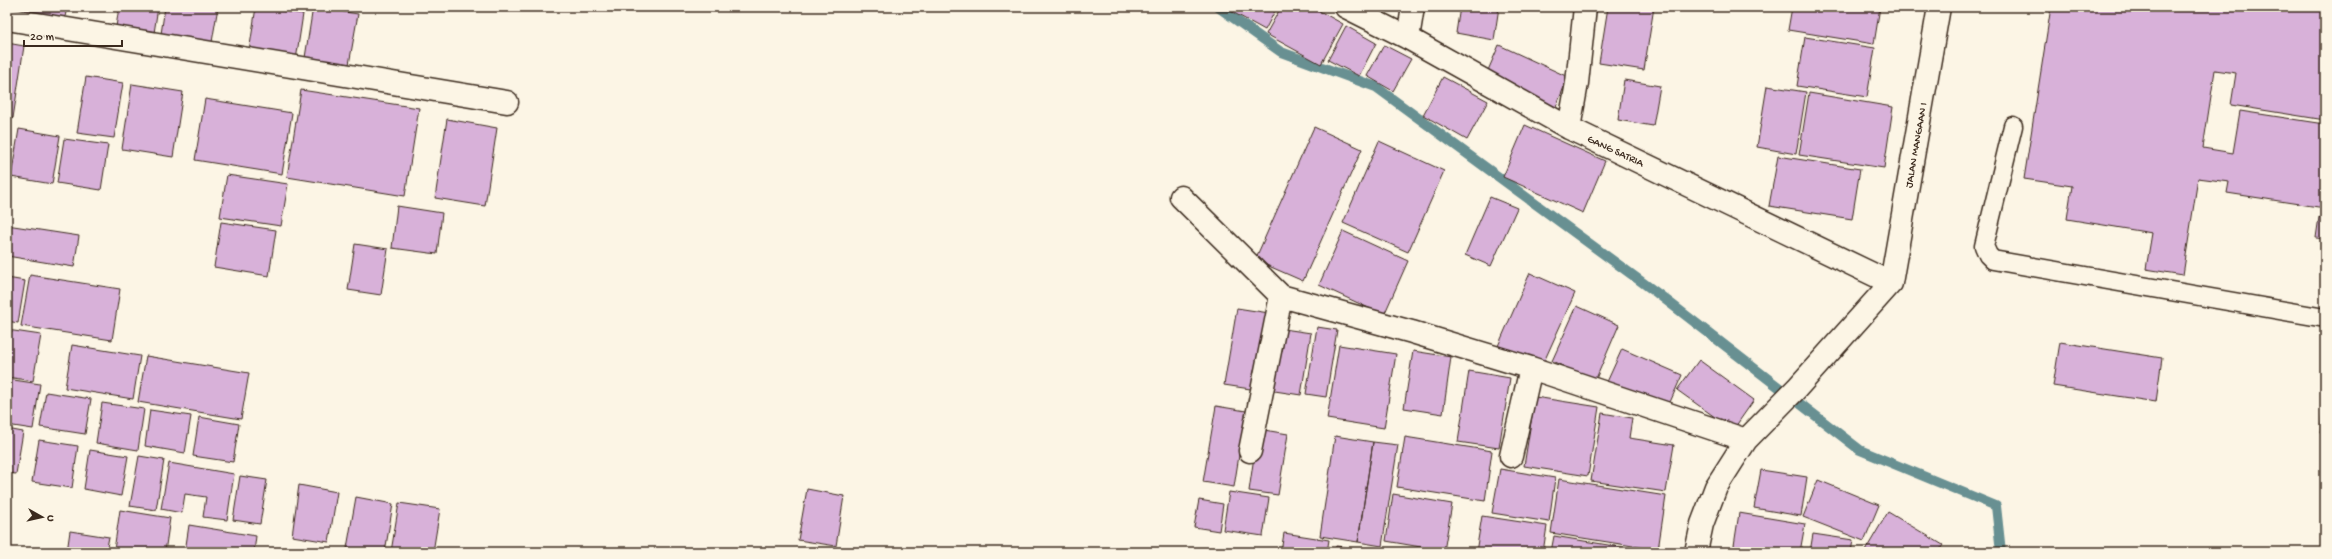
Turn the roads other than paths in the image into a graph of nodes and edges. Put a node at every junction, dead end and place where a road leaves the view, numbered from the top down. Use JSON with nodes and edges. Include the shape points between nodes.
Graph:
{"nodes":[{"id":1,"x":1346,"y":7,"type":"edge"},
{"id":2,"x":1413,"y":7,"type":"edge"},
{"id":3,"x":1585,"y":7,"type":"edge"},
{"id":4,"x":1939,"y":7,"type":"edge"},
{"id":5,"x":7,"y":19,"type":"edge"},
{"id":6,"x":1408,"y":38,"type":"junction"},
{"id":7,"x":507,"y":102,"type":"dead end"},
{"id":8,"x":2013,"y":126,"type":"dead end"},
{"id":9,"x":1569,"y":128,"type":"junction"},
{"id":10,"x":1181,"y":197,"type":"dead end"},
{"id":11,"x":1891,"y":283,"type":"junction"},
{"id":12,"x":1281,"y":296,"type":"junction"},
{"id":13,"x":2325,"y":318,"type":"edge"},
{"id":14,"x":1531,"y":368,"type":"junction"},
{"id":15,"x":1746,"y":440,"type":"junction"},
{"id":16,"x":1250,"y":451,"type":"dead end"},
{"id":17,"x":1511,"y":456,"type":"dead end"},
{"id":18,"x":1696,"y":552,"type":"edge"}],
"edges":[{"from":1,"to":6,"type":"street","name":"GANG SATRIA"},
{"from":2,"to":6,"type":"street"},
{"from":3,"to":9,"type":"street","via":[[1577,83]]},
{"from":4,"to":11,"type":"street","name":"JALAN MANGAAN I"},
{"from":5,"to":7,"type":"street"},
{"from":6,"to":9,"type":"street","name":"GANG SATRIA"},
{"from":8,"to":13,"type":"lane","via":[[1984,246],[1993,260]]},
{"from":9,"to":11,"type":"street","name":"GANG SATRIA"},
{"from":10,"to":12,"type":"street"},
{"from":11,"to":15,"type":"street","via":[[1797,388]]},
{"from":12,"to":14,"type":"street"},
{"from":12,"to":16,"type":"street"},
{"from":14,"to":15,"type":"street"},
{"from":14,"to":17,"type":"street"},
{"from":15,"to":18,"type":"street","via":[[1716,487],[1702,524]]}]}
